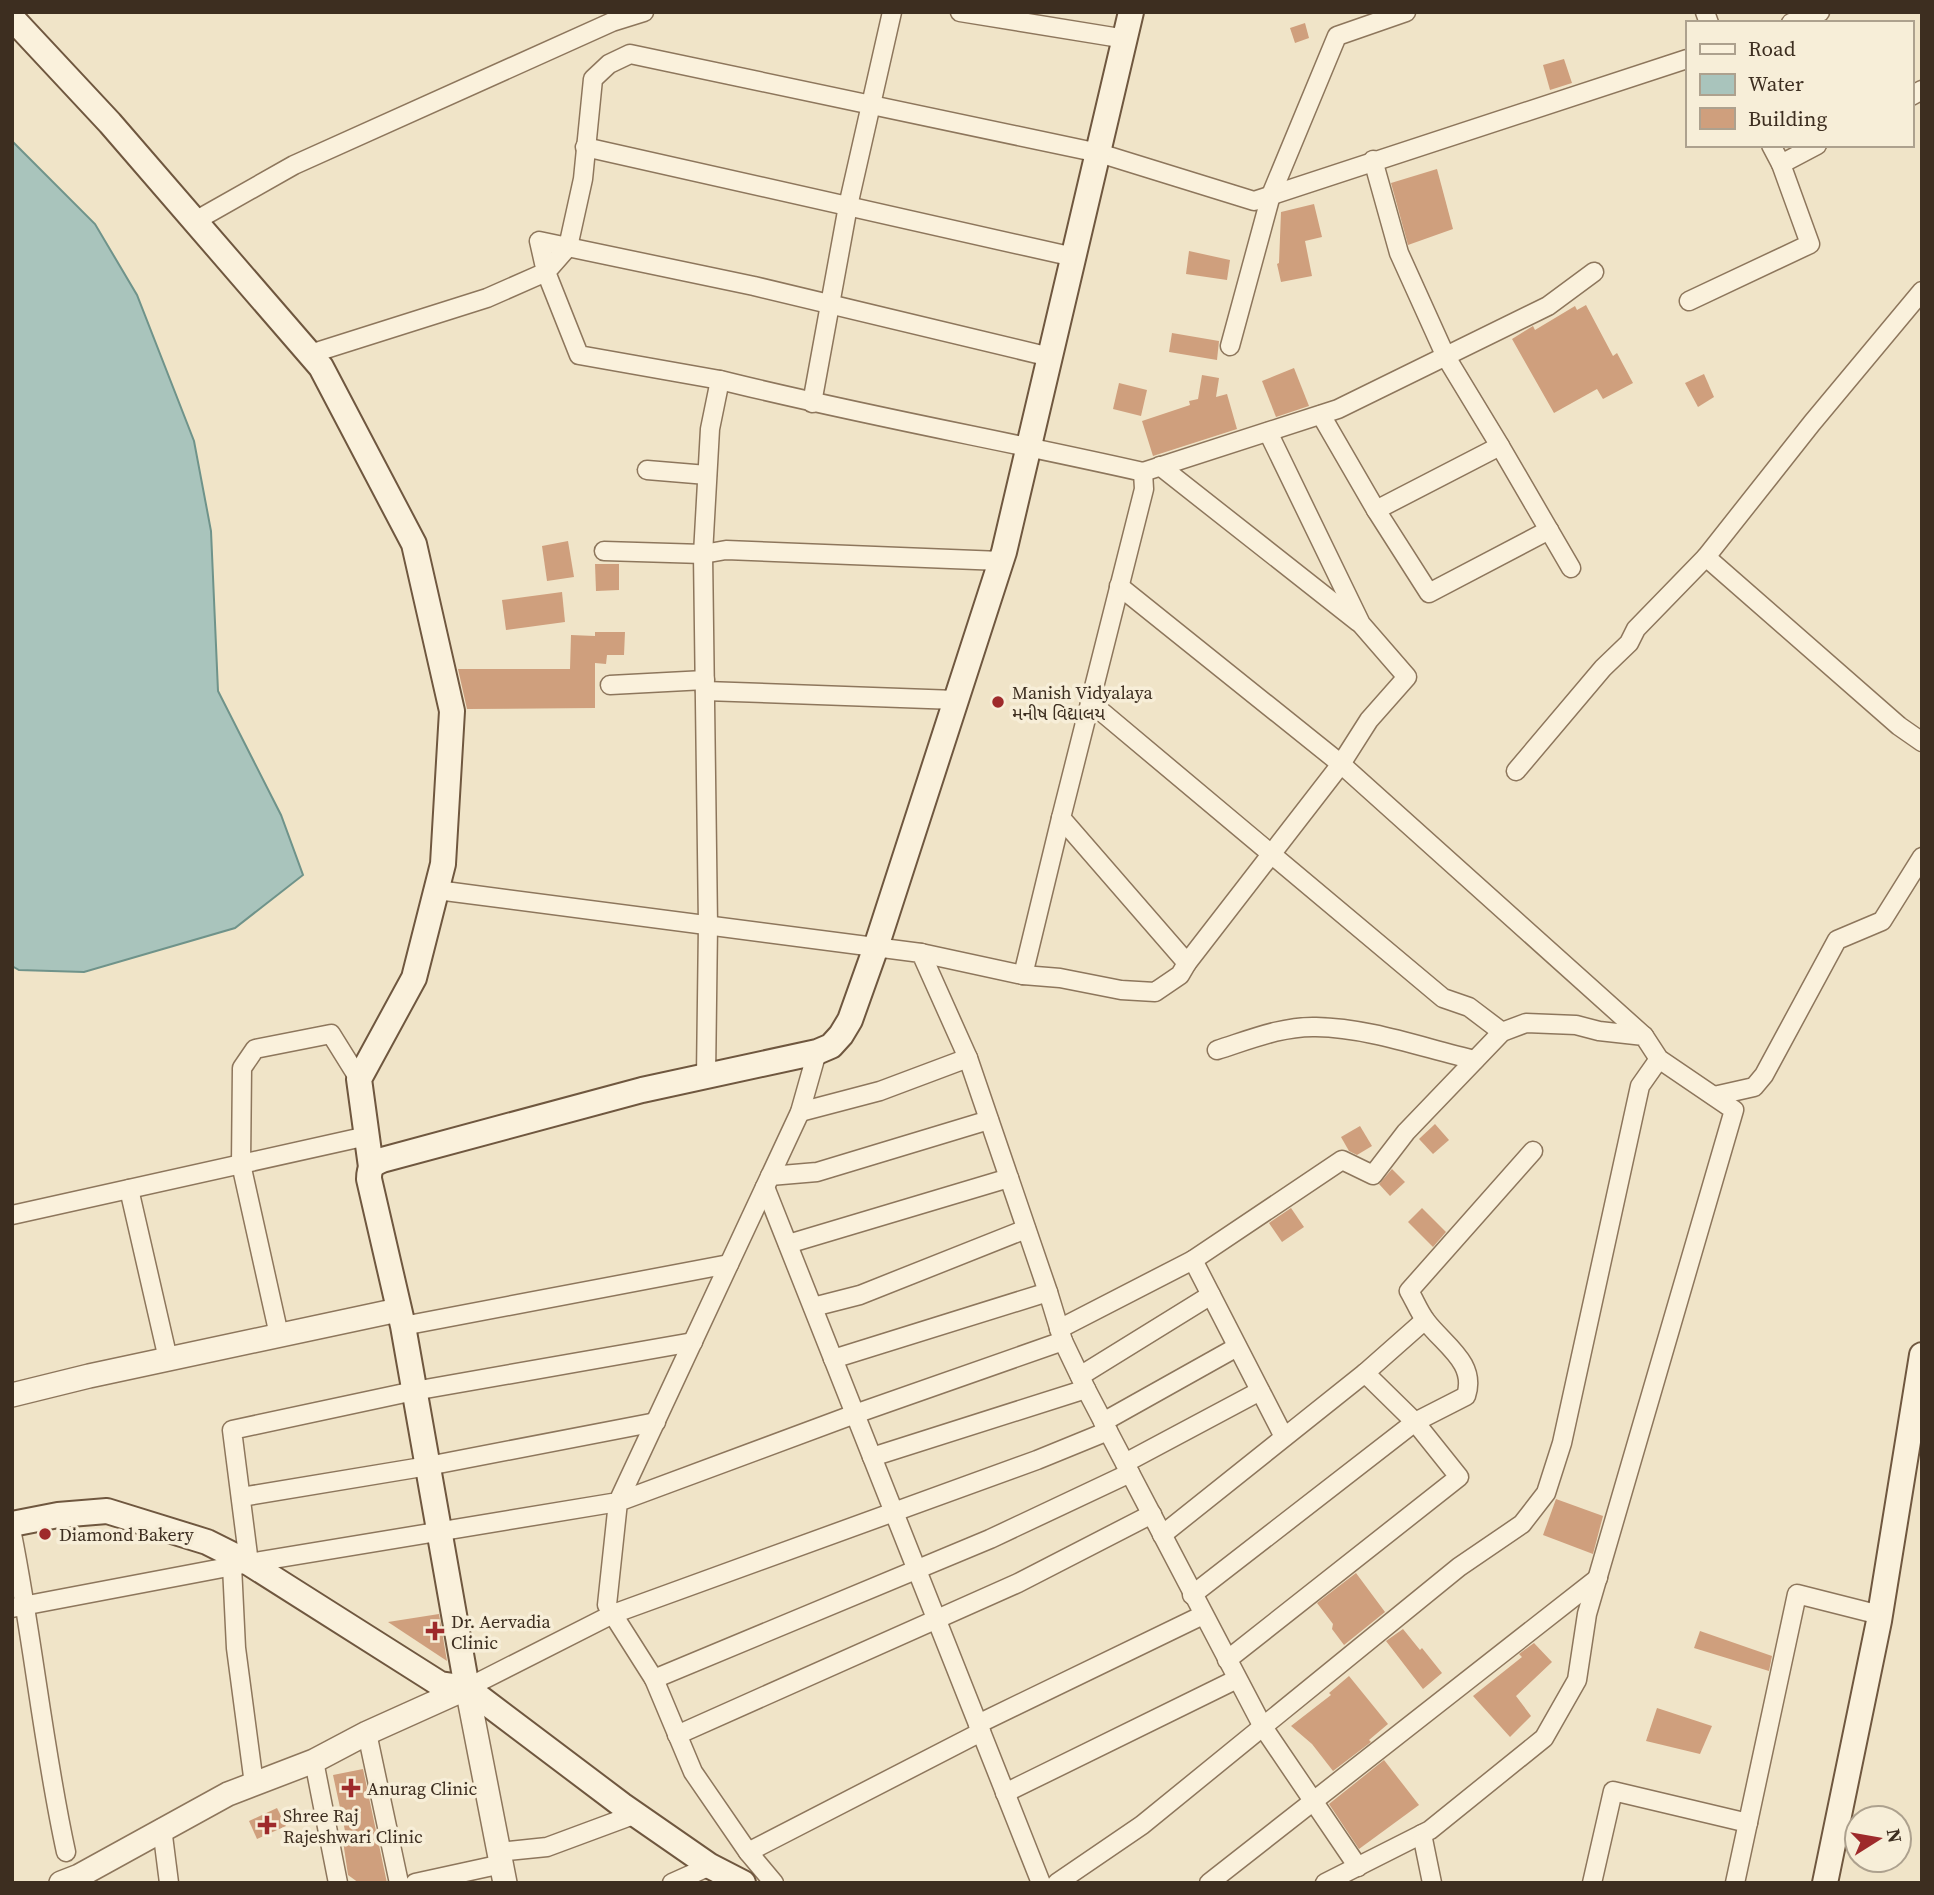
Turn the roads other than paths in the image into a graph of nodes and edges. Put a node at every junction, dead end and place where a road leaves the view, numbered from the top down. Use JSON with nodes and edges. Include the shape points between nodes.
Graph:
{"nodes":[{"id":1,"x":644,"y":12,"type":"edge"},
{"id":2,"x":892,"y":12,"type":"edge"},
{"id":3,"x":960,"y":12,"type":"edge"},
{"id":4,"x":1131,"y":12,"type":"edge"},
{"id":5,"x":1406,"y":12,"type":"edge"},
{"id":6,"x":1820,"y":12,"type":"edge"},
{"id":7,"x":12,"y":18,"type":"edge"},
{"id":8,"x":1796,"y":21,"type":"edge"},
{"id":9,"x":1126,"y":39,"type":"junction"},
{"id":10,"x":1686,"y":59,"type":"edge"},
{"id":11,"x":871,"y":104,"type":"junction"},
{"id":12,"x":585,"y":147,"type":"junction"},
{"id":13,"x":1772,"y":147,"type":"edge"},
{"id":14,"x":1812,"y":147,"type":"edge"},
{"id":15,"x":1099,"y":153,"type":"junction"},
{"id":16,"x":1373,"y":160,"type":"junction"},
{"id":17,"x":1781,"y":164,"type":"junction"},
{"id":18,"x":1271,"y":195,"type":"junction"},
{"id":19,"x":848,"y":206,"type":"junction"},
{"id":20,"x":195,"y":221,"type":"junction"},
{"id":21,"x":568,"y":247,"type":"junction"},
{"id":22,"x":1074,"y":257,"type":"junction"},
{"id":23,"x":546,"y":272,"type":"junction"},
{"id":24,"x":1594,"y":272,"type":"dead end"},
{"id":25,"x":1922,"y":291,"type":"edge"},
{"id":26,"x":1689,"y":301,"type":"dead end"},
{"id":27,"x":828,"y":304,"type":"junction"},
{"id":28,"x":1230,"y":346,"type":"dead end"},
{"id":29,"x":310,"y":354,"type":"junction"},
{"id":30,"x":1446,"y":356,"type":"junction"},
{"id":31,"x":1050,"y":357,"type":"junction"},
{"id":32,"x":720,"y":380,"type":"junction"},
{"id":33,"x":812,"y":403,"type":"junction"},
{"id":34,"x":1321,"y":415,"type":"junction"},
{"id":35,"x":1268,"y":432,"type":"junction"},
{"id":36,"x":1029,"y":446,"type":"junction"},
{"id":37,"x":1500,"y":446,"type":"junction"},
{"id":38,"x":1152,"y":469,"type":"junction"},
{"id":39,"x":647,"y":470,"type":"dead end"},
{"id":40,"x":707,"y":475,"type":"junction"},
{"id":41,"x":1376,"y":510,"type":"junction"},
{"id":42,"x":1549,"y":530,"type":"junction"},
{"id":43,"x":604,"y":551,"type":"dead end"},
{"id":44,"x":703,"y":554,"type":"junction"},
{"id":45,"x":1706,"y":557,"type":"junction"},
{"id":46,"x":1001,"y":561,"type":"junction"},
{"id":47,"x":1571,"y":568,"type":"dead end"},
{"id":48,"x":1119,"y":586,"type":"junction"},
{"id":49,"x":1361,"y":624,"type":"junction"},
{"id":50,"x":610,"y":685,"type":"dead end"},
{"id":51,"x":705,"y":686,"type":"junction"},
{"id":52,"x":956,"y":700,"type":"junction"},
{"id":53,"x":1090,"y":702,"type":"junction"},
{"id":54,"x":1922,"y":742,"type":"edge"},
{"id":55,"x":1341,"y":764,"type":"junction"},
{"id":56,"x":1516,"y":771,"type":"dead end"},
{"id":57,"x":1061,"y":818,"type":"junction"},
{"id":58,"x":1271,"y":854,"type":"junction"},
{"id":59,"x":1922,"y":857,"type":"edge"},
{"id":60,"x":437,"y":890,"type":"junction"},
{"id":61,"x":708,"y":925,"type":"junction"},
{"id":62,"x":876,"y":947,"type":"junction"},
{"id":63,"x":921,"y":953,"type":"junction"},
{"id":64,"x":1186,"y":963,"type":"junction"},
{"id":65,"x":1023,"y":975,"type":"junction"},
{"id":66,"x":1502,"y":1032,"type":"junction"},
{"id":67,"x":1644,"y":1036,"type":"junction"},
{"id":68,"x":1217,"y":1050,"type":"dead end"},
{"id":69,"x":817,"y":1052,"type":"junction"},
{"id":70,"x":968,"y":1058,"type":"junction"},
{"id":71,"x":1659,"y":1059,"type":"junction"},
{"id":72,"x":1475,"y":1060,"type":"junction"},
{"id":73,"x":706,"y":1076,"type":"junction"},
{"id":74,"x":359,"y":1079,"type":"junction"},
{"id":75,"x":1714,"y":1096,"type":"junction"},
{"id":76,"x":800,"y":1112,"type":"junction"},
{"id":77,"x":989,"y":1120,"type":"junction"},
{"id":78,"x":367,"y":1136,"type":"junction"},
{"id":79,"x":1533,"y":1151,"type":"dead end"},
{"id":80,"x":241,"y":1164,"type":"junction"},
{"id":81,"x":371,"y":1167,"type":"junction"},
{"id":82,"x":1009,"y":1178,"type":"junction"},
{"id":83,"x":768,"y":1182,"type":"junction"},
{"id":84,"x":130,"y":1189,"type":"junction"},
{"id":85,"x":12,"y":1215,"type":"edge"},
{"id":86,"x":1026,"y":1229,"type":"junction"},
{"id":87,"x":788,"y":1244,"type":"junction"},
{"id":88,"x":1193,"y":1260,"type":"junction"},
{"id":89,"x":729,"y":1264,"type":"junction"},
{"id":90,"x":1048,"y":1292,"type":"junction"},
{"id":91,"x":1211,"y":1295,"type":"junction"},
{"id":92,"x":813,"y":1307,"type":"junction"},
{"id":93,"x":401,"y":1318,"type":"junction"},
{"id":94,"x":1425,"y":1320,"type":"junction"},
{"id":95,"x":279,"y":1335,"type":"junction"},
{"id":96,"x":1061,"y":1335,"type":"junction"},
{"id":97,"x":693,"y":1342,"type":"junction"},
{"id":98,"x":1237,"y":1347,"type":"junction"},
{"id":99,"x":1922,"y":1355,"type":"edge"},
{"id":100,"x":169,"y":1359,"type":"junction"},
{"id":101,"x":833,"y":1359,"type":"junction"},
{"id":102,"x":1365,"y":1373,"type":"junction"},
{"id":103,"x":1083,"y":1383,"type":"junction"},
{"id":104,"x":414,"y":1391,"type":"junction"},
{"id":105,"x":1260,"y":1391,"type":"junction"},
{"id":106,"x":12,"y":1395,"type":"edge"},
{"id":107,"x":855,"y":1414,"type":"junction"},
{"id":108,"x":656,"y":1422,"type":"junction"},
{"id":109,"x":1415,"y":1422,"type":"junction"},
{"id":110,"x":1106,"y":1427,"type":"junction"},
{"id":111,"x":1284,"y":1437,"type":"junction"},
{"id":112,"x":872,"y":1457,"type":"junction"},
{"id":113,"x":428,"y":1466,"type":"junction"},
{"id":114,"x":1127,"y":1468,"type":"junction"},
{"id":115,"x":241,"y":1497,"type":"junction"},
{"id":116,"x":618,"y":1502,"type":"junction"},
{"id":117,"x":894,"y":1511,"type":"junction"},
{"id":118,"x":1152,"y":1514,"type":"junction"},
{"id":119,"x":12,"y":1524,"type":"edge"},
{"id":120,"x":440,"y":1532,"type":"junction"},
{"id":121,"x":12,"y":1534,"type":"edge"},
{"id":122,"x":1162,"y":1535,"type":"junction"},
{"id":123,"x":241,"y":1565,"type":"junction"},
{"id":124,"x":917,"y":1569,"type":"junction"},
{"id":125,"x":1598,"y":1578,"type":"junction"},
{"id":126,"x":1192,"y":1595,"type":"junction"},
{"id":127,"x":19,"y":1606,"type":"edge"},
{"id":128,"x":613,"y":1614,"type":"junction"},
{"id":129,"x":1203,"y":1615,"type":"junction"},
{"id":130,"x":1881,"y":1615,"type":"junction"},
{"id":131,"x":936,"y":1618,"type":"junction"},
{"id":132,"x":1227,"y":1660,"type":"junction"},
{"id":133,"x":654,"y":1679,"type":"junction"},
{"id":134,"x":1237,"y":1679,"type":"junction"},
{"id":135,"x":467,"y":1688,"type":"junction"},
{"id":136,"x":1263,"y":1727,"type":"junction"},
{"id":137,"x":980,"y":1728,"type":"junction"},
{"id":138,"x":367,"y":1733,"type":"junction"},
{"id":139,"x":677,"y":1735,"type":"junction"},
{"id":140,"x":314,"y":1760,"type":"junction"},
{"id":141,"x":254,"y":1784,"type":"junction"},
{"id":142,"x":1005,"y":1793,"type":"junction"},
{"id":143,"x":1312,"y":1802,"type":"junction"},
{"id":144,"x":636,"y":1814,"type":"junction"},
{"id":145,"x":1748,"y":1823,"type":"junction"},
{"id":146,"x":162,"y":1828,"type":"junction"},
{"id":147,"x":1422,"y":1834,"type":"junction"},
{"id":148,"x":66,"y":1852,"type":"dead end"},
{"id":149,"x":748,"y":1852,"type":"junction"},
{"id":150,"x":502,"y":1866,"type":"edge"},
{"id":151,"x":710,"y":1866,"type":"junction"},
{"id":152,"x":1357,"y":1867,"type":"junction"},
{"id":153,"x":61,"y":1883,"type":"edge"},
{"id":154,"x":169,"y":1883,"type":"edge"},
{"id":155,"x":338,"y":1883,"type":"edge"},
{"id":156,"x":399,"y":1883,"type":"edge"},
{"id":157,"x":415,"y":1883,"type":"edge"},
{"id":158,"x":671,"y":1883,"type":"edge"},
{"id":159,"x":743,"y":1883,"type":"edge"},
{"id":160,"x":774,"y":1883,"type":"edge"},
{"id":161,"x":1041,"y":1883,"type":"edge"},
{"id":162,"x":1057,"y":1883,"type":"edge"},
{"id":163,"x":1209,"y":1883,"type":"edge"},
{"id":164,"x":1325,"y":1883,"type":"edge"},
{"id":165,"x":1432,"y":1883,"type":"edge"},
{"id":166,"x":1592,"y":1883,"type":"edge"},
{"id":167,"x":1735,"y":1883,"type":"edge"},
{"id":168,"x":1825,"y":1883,"type":"edge"}],
"edges":[{"from":1,"to":20,"type":"street","via":[[612,22],[294,165]]},
{"from":2,"to":11,"type":"street"},
{"from":3,"to":9,"type":"street"},
{"from":4,"to":9,"type":"main road"},
{"from":5,"to":18,"type":"street","via":[[1337,36]]},
{"from":6,"to":8,"type":"street"},
{"from":7,"to":20,"type":"main road"},
{"from":9,"to":15,"type":"main road"},
{"from":10,"to":16,"type":"street"},
{"from":11,"to":12,"type":"street","via":[[630,54],[593,79]]},
{"from":11,"to":15,"type":"street"},
{"from":11,"to":19,"type":"street"},
{"from":12,"to":19,"type":"street"},
{"from":12,"to":21,"type":"street"},
{"from":13,"to":17,"type":"street"},
{"from":14,"to":17,"type":"street"},
{"from":15,"to":18,"type":"street","via":[[1254,201]]},
{"from":15,"to":22,"type":"main road"},
{"from":16,"to":18,"type":"street"},
{"from":16,"to":30,"type":"street","via":[[1399,253]]},
{"from":17,"to":26,"type":"street","via":[[1810,244]]},
{"from":18,"to":28,"type":"street"},
{"from":19,"to":22,"type":"street"},
{"from":19,"to":27,"type":"street"},
{"from":20,"to":29,"type":"main road"},
{"from":21,"to":23,"type":"street"},
{"from":21,"to":23,"type":"street","via":[[539,241]]},
{"from":21,"to":27,"type":"street"},
{"from":22,"to":31,"type":"main road"},
{"from":23,"to":29,"type":"street","via":[[487,298]]},
{"from":23,"to":32,"type":"street","via":[[579,355]]},
{"from":24,"to":30,"type":"street","via":[[1548,306]]},
{"from":25,"to":45,"type":"street"},
{"from":27,"to":31,"type":"street"},
{"from":27,"to":33,"type":"street"},
{"from":29,"to":60,"type":"main road","via":[[414,544],[452,711],[443,864]]},
{"from":30,"to":34,"type":"street"},
{"from":30,"to":37,"type":"street"},
{"from":31,"to":36,"type":"main road"},
{"from":32,"to":33,"type":"street"},
{"from":32,"to":40,"type":"street"},
{"from":33,"to":36,"type":"street"},
{"from":34,"to":35,"type":"street"},
{"from":34,"to":41,"type":"street"},
{"from":35,"to":38,"type":"street"},
{"from":35,"to":49,"type":"street"},
{"from":36,"to":38,"type":"street"},
{"from":36,"to":46,"type":"main road"},
{"from":37,"to":41,"type":"street"},
{"from":37,"to":42,"type":"street"},
{"from":38,"to":48,"type":"street"},
{"from":38,"to":49,"type":"street"},
{"from":39,"to":40,"type":"street"},
{"from":40,"to":44,"type":"street"},
{"from":41,"to":42,"type":"street","via":[[1429,593]]},
{"from":42,"to":47,"type":"street"},
{"from":43,"to":44,"type":"street"},
{"from":44,"to":46,"type":"street","via":[[726,550]]},
{"from":44,"to":51,"type":"street"},
{"from":45,"to":54,"type":"street"},
{"from":45,"to":56,"type":"street","via":[[1636,629],[1629,643]]},
{"from":46,"to":52,"type":"main road"},
{"from":48,"to":53,"type":"street"},
{"from":48,"to":55,"type":"street"},
{"from":49,"to":55,"type":"street","via":[[1407,677],[1369,720]]},
{"from":50,"to":51,"type":"street"},
{"from":51,"to":52,"type":"street"},
{"from":51,"to":61,"type":"street"},
{"from":52,"to":62,"type":"main road"},
{"from":53,"to":57,"type":"street"},
{"from":53,"to":58,"type":"street"},
{"from":55,"to":58,"type":"street"},
{"from":55,"to":67,"type":"street"},
{"from":57,"to":64,"type":"street"},
{"from":57,"to":65,"type":"street"},
{"from":58,"to":64,"type":"street"},
{"from":58,"to":66,"type":"street","via":[[1443,998],[1469,1007]]},
{"from":59,"to":75,"type":"street","via":[[1882,921],[1837,940],[1754,1087]]},
{"from":60,"to":61,"type":"street"},
{"from":60,"to":74,"type":"main road","via":[[414,978]]},
{"from":61,"to":62,"type":"street"},
{"from":61,"to":73,"type":"street"},
{"from":62,"to":63,"type":"street"},
{"from":62,"to":69,"type":"main road","via":[[850,1020],[831,1046]]},
{"from":63,"to":65,"type":"street"},
{"from":63,"to":70,"type":"street"},
{"from":64,"to":65,"type":"street","via":[[1180,975],[1155,992]]},
{"from":66,"to":67,"type":"street","via":[[1526,1023]]},
{"from":66,"to":72,"type":"street"},
{"from":67,"to":71,"type":"street"},
{"from":68,"to":72,"type":"street","via":[[1259,1035],[1314,1026],[1374,1034]]},
{"from":69,"to":73,"type":"main road"},
{"from":69,"to":76,"type":"street"},
{"from":70,"to":76,"type":"street","via":[[880,1091]]},
{"from":70,"to":77,"type":"street"},
{"from":71,"to":75,"type":"street"},
{"from":71,"to":136,"type":"street","via":[[1640,1086],[1562,1443],[1546,1493],[1522,1524],[1459,1567]]},
{"from":72,"to":88,"type":"street","via":[[1406,1132],[1373,1175],[1342,1160]]},
{"from":73,"to":81,"type":"main road","via":[[382,1160]]},
{"from":74,"to":78,"type":"main road"},
{"from":74,"to":80,"type":"street","via":[[331,1034],[255,1049],[242,1068]]},
{"from":75,"to":125,"type":"street","via":[[1734,1110]]},
{"from":76,"to":83,"type":"street"},
{"from":77,"to":82,"type":"street"},
{"from":77,"to":83,"type":"street","via":[[817,1172]]},
{"from":78,"to":80,"type":"street"},
{"from":78,"to":81,"type":"main road"},
{"from":79,"to":94,"type":"street","via":[[1409,1291]]},
{"from":80,"to":84,"type":"street"},
{"from":80,"to":95,"type":"street"},
{"from":81,"to":93,"type":"main road","via":[[369,1179]]},
{"from":82,"to":86,"type":"street"},
{"from":82,"to":87,"type":"street"},
{"from":83,"to":87,"type":"street"},
{"from":83,"to":89,"type":"street"},
{"from":84,"to":85,"type":"street"},
{"from":84,"to":100,"type":"street"},
{"from":86,"to":90,"type":"street"},
{"from":86,"to":92,"type":"street","via":[[860,1295]]},
{"from":87,"to":92,"type":"street"},
{"from":88,"to":91,"type":"street"},
{"from":88,"to":96,"type":"street"},
{"from":89,"to":93,"type":"street"},
{"from":89,"to":97,"type":"street"},
{"from":90,"to":96,"type":"street"},
{"from":90,"to":101,"type":"street"},
{"from":91,"to":98,"type":"street"},
{"from":91,"to":103,"type":"street"},
{"from":92,"to":101,"type":"street"},
{"from":93,"to":95,"type":"street"},
{"from":93,"to":104,"type":"main road"},
{"from":94,"to":102,"type":"street"},
{"from":94,"to":109,"type":"street","via":[[1465,1363],[1470,1384],[1466,1396]]},
{"from":95,"to":100,"type":"street"},
{"from":96,"to":103,"type":"street"},
{"from":96,"to":107,"type":"street"},
{"from":97,"to":104,"type":"street"},
{"from":97,"to":108,"type":"street"},
{"from":98,"to":105,"type":"street"},
{"from":98,"to":110,"type":"street"},
{"from":99,"to":130,"type":"main road"},
{"from":100,"to":106,"type":"street"},
{"from":101,"to":107,"type":"street"},
{"from":102,"to":109,"type":"street"},
{"from":102,"to":111,"type":"street"},
{"from":103,"to":110,"type":"street"},
{"from":103,"to":112,"type":"street"},
{"from":104,"to":113,"type":"main road"},
{"from":104,"to":115,"type":"street","via":[[232,1430]]},
{"from":105,"to":111,"type":"street"},
{"from":105,"to":114,"type":"street"},
{"from":107,"to":112,"type":"street"},
{"from":107,"to":116,"type":"street"},
{"from":108,"to":113,"type":"street"},
{"from":108,"to":116,"type":"street"},
{"from":109,"to":126,"type":"street"},
{"from":109,"to":132,"type":"street","via":[[1459,1477]]},
{"from":110,"to":114,"type":"street"},
{"from":110,"to":117,"type":"street","via":[[1037,1460]]},
{"from":111,"to":122,"type":"street"},
{"from":112,"to":117,"type":"street"},
{"from":113,"to":115,"type":"street"},
{"from":113,"to":120,"type":"main road"},
{"from":114,"to":118,"type":"street"},
{"from":114,"to":124,"type":"street","via":[[990,1538]]},
{"from":115,"to":123,"type":"street"},
{"from":116,"to":120,"type":"street"},
{"from":116,"to":128,"type":"street","via":[[607,1605]]},
{"from":117,"to":124,"type":"street"},
{"from":117,"to":128,"type":"street"},
{"from":118,"to":122,"type":"street"},
{"from":118,"to":131,"type":"street","via":[[1018,1583]]},
{"from":119,"to":123,"type":"main road","via":[[107,1511],[207,1542]]},
{"from":120,"to":123,"type":"street"},
{"from":120,"to":135,"type":"main road"},
{"from":121,"to":127,"type":"street"},
{"from":122,"to":126,"type":"street"},
{"from":123,"to":127,"type":"street"},
{"from":123,"to":135,"type":"main road","via":[[440,1684]]},
{"from":123,"to":141,"type":"street","via":[[236,1648]]},
{"from":124,"to":131,"type":"street"},
{"from":124,"to":133,"type":"street"},
{"from":125,"to":143,"type":"street"},
{"from":125,"to":147,"type":"street","via":[[1587,1614],[1577,1680],[1544,1738]]},
{"from":126,"to":129,"type":"street"},
{"from":127,"to":148,"type":"street"},
{"from":128,"to":133,"type":"street"},
{"from":128,"to":135,"type":"street"},
{"from":129,"to":132,"type":"street"},
{"from":129,"to":137,"type":"street"},
{"from":130,"to":145,"type":"street","via":[[1797,1594]]},
{"from":130,"to":168,"type":"main road"},
{"from":131,"to":137,"type":"street"},
{"from":131,"to":139,"type":"street"},
{"from":132,"to":134,"type":"street"},
{"from":133,"to":139,"type":"street"},
{"from":134,"to":136,"type":"street"},
{"from":134,"to":142,"type":"street"},
{"from":135,"to":138,"type":"street"},
{"from":135,"to":144,"type":"main road"},
{"from":135,"to":150,"type":"street"},
{"from":136,"to":143,"type":"street"},
{"from":136,"to":162,"type":"street","via":[[1142,1825]]},
{"from":137,"to":142,"type":"street"},
{"from":137,"to":149,"type":"street"},
{"from":138,"to":140,"type":"street"},
{"from":138,"to":156,"type":"street"},
{"from":139,"to":149,"type":"street","via":[[693,1772]]},
{"from":140,"to":141,"type":"street"},
{"from":140,"to":155,"type":"street"},
{"from":141,"to":146,"type":"street"},
{"from":142,"to":161,"type":"street"},
{"from":143,"to":152,"type":"street"},
{"from":143,"to":163,"type":"street"},
{"from":144,"to":150,"type":"street"},
{"from":144,"to":151,"type":"main road"},
{"from":145,"to":166,"type":"street","via":[[1613,1791]]},
{"from":145,"to":167,"type":"street"},
{"from":146,"to":153,"type":"street"},
{"from":146,"to":154,"type":"street"},
{"from":147,"to":152,"type":"street"},
{"from":147,"to":165,"type":"street"},
{"from":149,"to":160,"type":"street"},
{"from":150,"to":157,"type":"street"},
{"from":151,"to":158,"type":"street"},
{"from":151,"to":159,"type":"main road"},
{"from":152,"to":164,"type":"street"}]}
